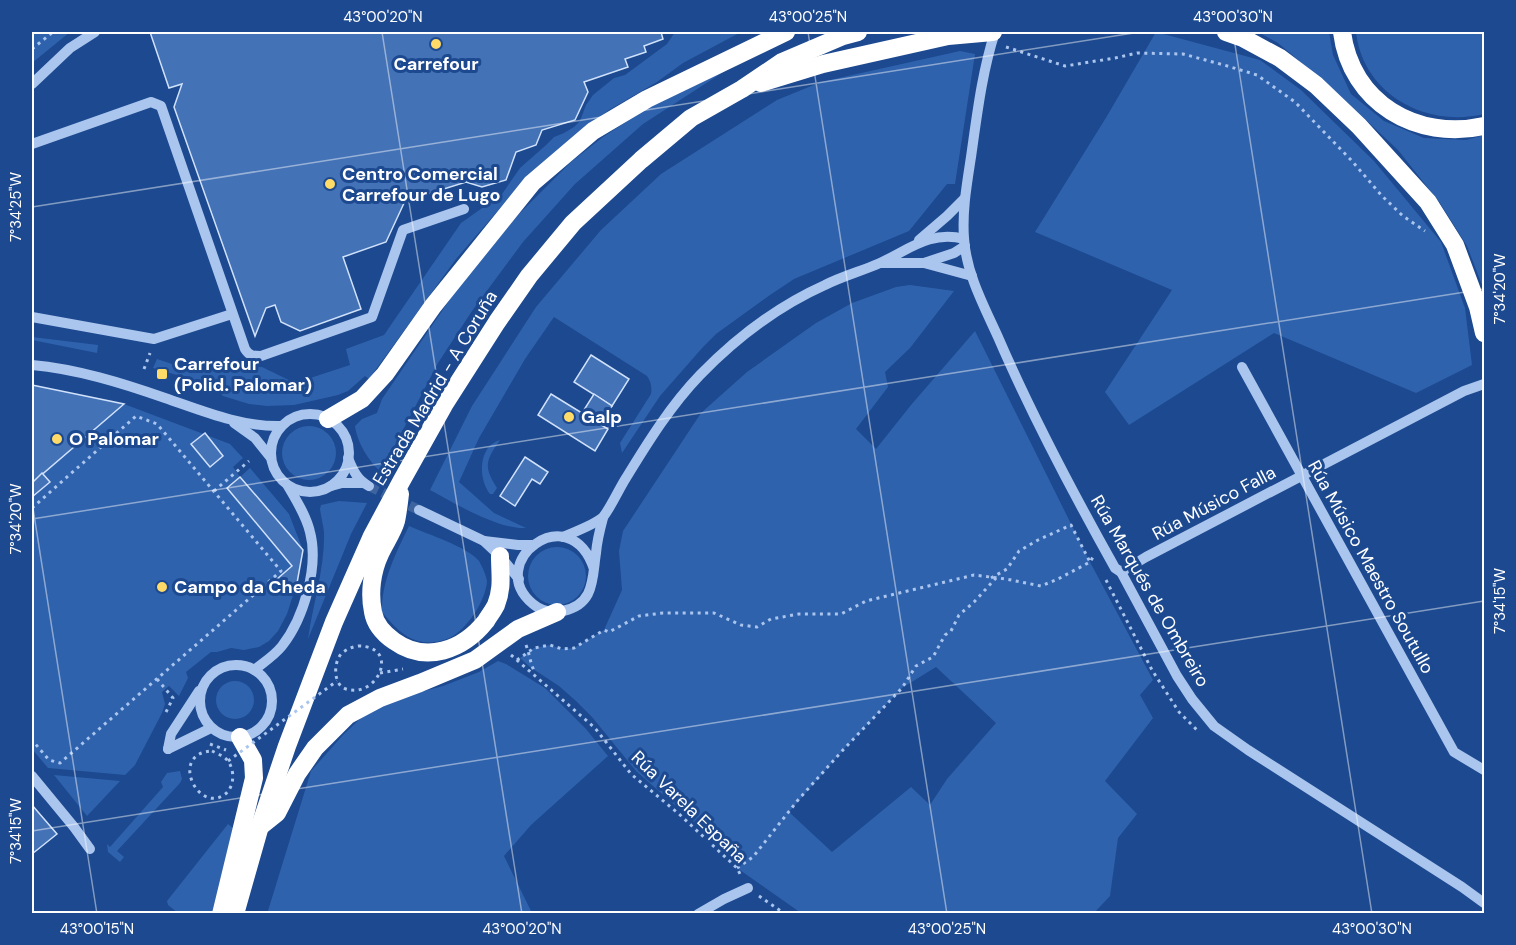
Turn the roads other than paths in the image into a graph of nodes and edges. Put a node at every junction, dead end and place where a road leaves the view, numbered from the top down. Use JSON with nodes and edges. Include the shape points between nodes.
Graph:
{"nodes":[{"id":1,"x":95,"y":32,"type":"edge"},
{"id":2,"x":786,"y":32,"type":"edge"},
{"id":3,"x":858,"y":32,"type":"edge"},
{"id":4,"x":1226,"y":32,"type":"edge"},
{"id":5,"x":1342,"y":32,"type":"edge"},
{"id":6,"x":995,"y":39,"type":"edge"},
{"id":7,"x":32,"y":84,"type":"edge"},
{"id":8,"x":742,"y":89,"type":"junction"},
{"id":9,"x":1485,"y":126,"type":"edge"},
{"id":10,"x":32,"y":144,"type":"edge"},
{"id":11,"x":965,"y":198,"type":"junction"},
{"id":12,"x":464,"y":209,"type":"dead end"},
{"id":13,"x":964,"y":242,"type":"junction"},
{"id":14,"x":916,"y":243,"type":"junction"},
{"id":15,"x":924,"y":263,"type":"junction"},
{"id":16,"x":879,"y":264,"type":"junction"},
{"id":17,"x":972,"y":276,"type":"junction"},
{"id":18,"x":232,"y":314,"type":"junction"},
{"id":19,"x":32,"y":317,"type":"edge"},
{"id":20,"x":1485,"y":333,"type":"edge"},
{"id":21,"x":32,"y":364,"type":"edge"},
{"id":22,"x":1242,"y":367,"type":"dead end"},
{"id":23,"x":1485,"y":384,"type":"edge"},
{"id":24,"x":328,"y":419,"type":"junction"},
{"id":25,"x":229,"y":420,"type":"junction"},
{"id":26,"x":281,"y":426,"type":"junction"},
{"id":27,"x":271,"y":458,"type":"junction"},
{"id":28,"x":348,"y":458,"type":"junction"},
{"id":29,"x":1301,"y":476,"type":"junction"},
{"id":30,"x":402,"y":480,"type":"junction"},
{"id":31,"x":288,"y":485,"type":"junction"},
{"id":32,"x":328,"y":487,"type":"junction"},
{"id":33,"x":419,"y":510,"type":"tunnel mouth"},
{"id":34,"x":603,"y":518,"type":"junction"},
{"id":35,"x":563,"y":537,"type":"junction"},
{"id":36,"x":484,"y":541,"type":"junction"},
{"id":37,"x":532,"y":545,"type":"junction"},
{"id":38,"x":500,"y":556,"type":"junction"},
{"id":39,"x":594,"y":569,"type":"junction"},
{"id":40,"x":1121,"y":572,"type":"junction"},
{"id":41,"x":519,"y":579,"type":"junction"},
{"id":42,"x":557,"y":612,"type":"junction"},
{"id":43,"x":254,"y":670,"type":"junction"},
{"id":44,"x":202,"y":686,"type":"junction"},
{"id":45,"x":212,"y":728,"type":"junction"},
{"id":46,"x":240,"y":737,"type":"junction"},
{"id":47,"x":1485,"y":770,"type":"edge"},
{"id":48,"x":32,"y":776,"type":"edge"},
{"id":49,"x":260,"y":826,"type":"junction"},
{"id":50,"x":90,"y":849,"type":"dead end"},
{"id":51,"x":748,"y":888,"type":"road end"},
{"id":52,"x":1485,"y":903,"type":"edge"},
{"id":53,"x":221,"y":914,"type":"edge"},
{"id":54,"x":235,"y":914,"type":"edge"},
{"id":55,"x":698,"y":914,"type":"edge"}],
"edges":[{"from":1,"to":7,"type":"street","via":[[70,48]]},
{"from":2,"to":24,"type":"highway","via":[[647,99],[584,138],[532,183],[433,306],[385,374],[362,399]]},
{"from":3,"to":8,"type":"highway","name":"Estrada Madrid - A Coruña","via":[[782,62]]},
{"from":4,"to":20,"type":"highway","via":[[1280,57],[1316,86],[1359,126],[1428,202],[1455,245]]},
{"from":5,"to":9,"type":"highway","via":[[1354,71],[1364,87],[1388,109],[1434,129]]},
{"from":6,"to":8,"type":"highway","via":[[948,36],[823,64]]},
{"from":6,"to":11,"type":"street","name":"Rúa Marqués de Ombreiro","via":[[977,108]]},
{"from":8,"to":30,"type":"highway","name":"Estrada Madrid - A Coruña","via":[[691,118],[573,223],[497,322]]},
{"from":10,"to":18,"type":"street","via":[[150,102],[161,106]]},
{"from":11,"to":13,"type":"street","name":"Rúa Marqués de Ombreiro"},
{"from":11,"to":14,"type":"street"},
{"from":12,"to":18,"type":"street","via":[[403,230],[372,317],[261,356],[251,356]]},
{"from":13,"to":14,"type":"street","via":[[952,236]]},
{"from":13,"to":15,"type":"street","via":[[954,253]]},
{"from":13,"to":17,"type":"street","name":"Rúa Marqués de Ombreiro"},
{"from":14,"to":16,"type":"street"},
{"from":15,"to":16,"type":"street"},
{"from":15,"to":17,"type":"street"},
{"from":16,"to":34,"type":"street","via":[[795,300],[723,352],[672,409]]},
{"from":17,"to":40,"type":"street","name":"Rúa Marqués de Ombreiro","via":[[1038,421],[1115,568]]},
{"from":18,"to":19,"type":"street","via":[[154,339]]},
{"from":21,"to":25,"type":"street","via":[[115,381]]},
{"from":22,"to":29,"type":"street","name":"Rúa Músico Maestro Soutullo"},
{"from":23,"to":29,"type":"street","name":"Rúa Músico Falla","via":[[1464,391]]},
{"from":24,"to":26,"type":"street","via":[[303,415]]},
{"from":24,"to":28,"type":"street","via":[[344,435]]},
{"from":25,"to":26,"type":"street","via":[[262,427]]},
{"from":25,"to":27,"type":"street","via":[[255,438]]},
{"from":26,"to":27,"type":"street","via":[[271,447]]},
{"from":27,"to":31,"type":"street","via":[[274,469]]},
{"from":28,"to":32,"type":"street","via":[[338,480]]},
{"from":28,"to":32,"type":"street","via":[[354,474],[366,484]]},
{"from":29,"to":40,"type":"street","name":"Rúa Músico Falla"},
{"from":29,"to":47,"type":"street","name":"Rúa Músico Maestro Soutullo","via":[[1454,752]]},
{"from":30,"to":38,"type":"highway","via":[[396,522],[372,579],[373,614],[387,636],[413,651],[429,653],[459,645],[481,627],[496,605],[501,584]]},
{"from":30,"to":49,"type":"highway","name":"Estrada Madrid - A Coruña","via":[[334,622]]},
{"from":31,"to":32,"type":"street","via":[[308,492]]},
{"from":31,"to":43,"type":"street","via":[[310,531],[310,575],[289,636],[274,655]]},
{"from":33,"to":36,"type":"street"},
{"from":34,"to":35,"type":"street"},
{"from":34,"to":39,"type":"street"},
{"from":35,"to":37,"type":"street","via":[[542,539]]},
{"from":35,"to":39,"type":"street","via":[[583,548]]},
{"from":36,"to":37,"type":"street"},
{"from":36,"to":38,"type":"street"},
{"from":37,"to":41,"type":"street","via":[[521,560]]},
{"from":38,"to":41,"type":"street"},
{"from":39,"to":42,"type":"street","via":[[589,593],[581,603]]},
{"from":40,"to":52,"type":"street","name":"Rúa Marqués de Ombreiro","via":[[1177,676],[1214,726]]},
{"from":41,"to":42,"type":"street","via":[[527,599],[546,611]]},
{"from":42,"to":49,"type":"highway","via":[[518,629],[475,660],[348,715],[315,748],[277,813]]},
{"from":43,"to":44,"type":"street","via":[[230,665],[209,676]]},
{"from":43,"to":46,"type":"street","via":[[269,686],[271,708],[260,728]]},
{"from":44,"to":45,"type":"street","via":[[200,709]]},
{"from":44,"to":45,"type":"street","via":[[171,734],[168,749]]},
{"from":45,"to":46,"type":"street","via":[[220,734]]},
{"from":46,"to":53,"type":"highway","via":[[253,760],[254,778]]},
{"from":48,"to":50,"type":"street"},
{"from":49,"to":54,"type":"highway","name":"Estrada Madrid - A Coruña"},
{"from":51,"to":55,"type":"street"}]}
